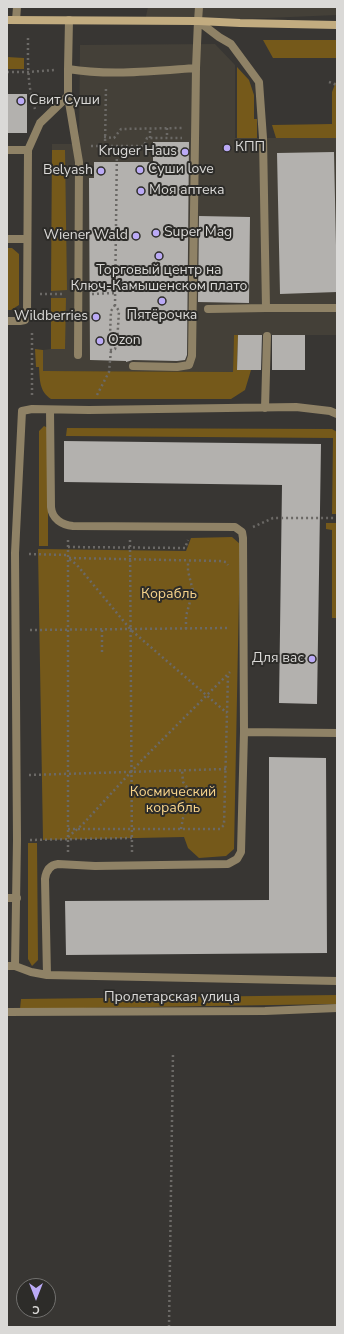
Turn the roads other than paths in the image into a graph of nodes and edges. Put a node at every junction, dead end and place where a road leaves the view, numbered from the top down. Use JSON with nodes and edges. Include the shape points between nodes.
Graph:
{"nodes":[{"id":1,"x":17,"y":7,"type":"edge"},
{"id":2,"x":199,"y":7,"type":"edge"},
{"id":3,"x":7,"y":20,"type":"edge"},
{"id":4,"x":16,"y":20,"type":"junction"},
{"id":5,"x":69,"y":20,"type":"junction"},
{"id":6,"x":198,"y":21,"type":"junction"},
{"id":7,"x":337,"y":25,"type":"edge"},
{"id":8,"x":196,"y":68,"type":"junction"},
{"id":9,"x":68,"y":69,"type":"junction"},
{"id":10,"x":68,"y":96,"type":"junction"},
{"id":11,"x":7,"y":150,"type":"edge"},
{"id":12,"x":28,"y":150,"type":"junction"},
{"id":13,"x":7,"y":239,"type":"edge"},
{"id":14,"x":27,"y":239,"type":"junction"},
{"id":15,"x":266,"y":308,"type":"junction"},
{"id":16,"x":337,"y":308,"type":"edge"},
{"id":17,"x":208,"y":309,"type":"dead end"},
{"id":18,"x":7,"y":321,"type":"edge"},
{"id":19,"x":266,"y":336,"type":"dead end"},
{"id":20,"x":78,"y":355,"type":"dead end"},
{"id":21,"x":133,"y":366,"type":"dead end"},
{"id":22,"x":265,"y":408,"type":"junction"},
{"id":23,"x":50,"y":410,"type":"junction"},
{"id":24,"x":337,"y":414,"type":"edge"},
{"id":25,"x":244,"y":732,"type":"junction"},
{"id":26,"x":337,"y":733,"type":"edge"},
{"id":27,"x":7,"y":898,"type":"edge"},
{"id":28,"x":17,"y":898,"type":"junction"},
{"id":29,"x":11,"y":966,"type":"edge"},
{"id":30,"x":47,"y":975,"type":"junction"},
{"id":31,"x":337,"y":981,"type":"edge"},
{"id":32,"x":337,"y":1008,"type":"edge"},
{"id":33,"x":7,"y":1012,"type":"edge"}],
"edges":[{"from":1,"to":4,"type":"street"},
{"from":2,"to":6,"type":"street"},
{"from":3,"to":4,"type":"street"},
{"from":4,"to":5,"type":"street"},
{"from":5,"to":6,"type":"street"},
{"from":5,"to":9,"type":"street"},
{"from":6,"to":7,"type":"street"},
{"from":6,"to":8,"type":"street"},
{"from":6,"to":15,"type":"street","via":[[231,44],[259,82],[263,138]]},
{"from":8,"to":9,"type":"street","via":[[107,72]]},
{"from":8,"to":21,"type":"street","via":[[192,356],[189,365]]},
{"from":9,"to":10,"type":"street"},
{"from":10,"to":12,"type":"street","via":[[40,123]]},
{"from":10,"to":20,"type":"street","via":[[79,162]]},
{"from":11,"to":12,"type":"street"},
{"from":12,"to":14,"type":"street"},
{"from":13,"to":14,"type":"street"},
{"from":14,"to":18,"type":"street","via":[[27,314],[25,320]]},
{"from":15,"to":16,"type":"street"},
{"from":15,"to":17,"type":"street"},
{"from":19,"to":22,"type":"street"},
{"from":22,"to":23,"type":"street"},
{"from":22,"to":24,"type":"street","via":[[296,407]]},
{"from":23,"to":25,"type":"street","via":[[51,511],[58,521],[67,525],[235,527],[242,532]]},
{"from":23,"to":28,"type":"street","via":[[32,409],[22,413],[15,553]]},
{"from":25,"to":26,"type":"street"},
{"from":25,"to":30,"type":"street","via":[[241,852],[237,859],[228,864],[52,865],[45,876]]},
{"from":27,"to":28,"type":"street"},
{"from":28,"to":29,"type":"street"},
{"from":29,"to":30,"type":"street"},
{"from":30,"to":31,"type":"street"},
{"from":32,"to":33,"type":"street","name":"Пролетарская улица","via":[[265,1011]]}]}
